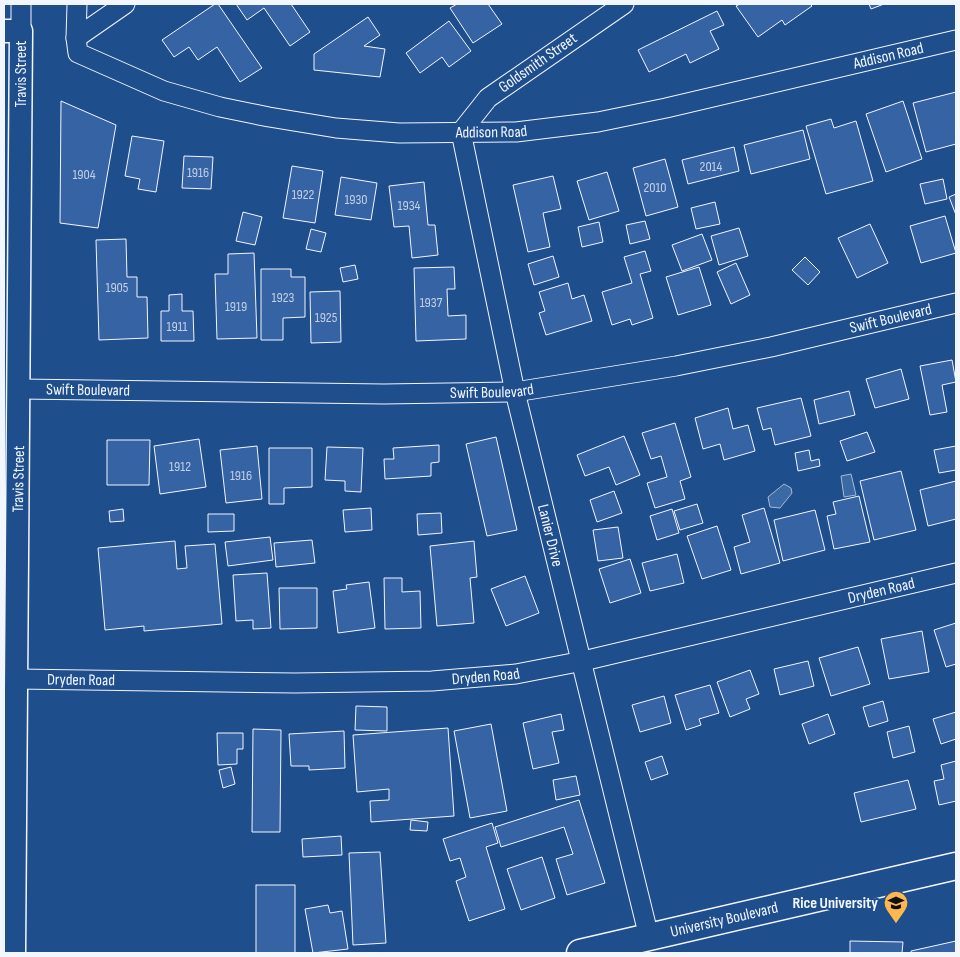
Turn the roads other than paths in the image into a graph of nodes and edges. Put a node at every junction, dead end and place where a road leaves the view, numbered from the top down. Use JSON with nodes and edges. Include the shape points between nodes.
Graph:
{"nodes":[{"id":1,"x":21,"y":4,"type":"edge"},
{"id":2,"x":77,"y":4,"type":"edge"},
{"id":3,"x":125,"y":4,"type":"edge"},
{"id":4,"x":624,"y":4,"type":"edge"},
{"id":5,"x":12,"y":31,"type":"edge"},
{"id":6,"x":76,"y":38,"type":"junction"},
{"id":7,"x":956,"y":40,"type":"edge"},
{"id":8,"x":461,"y":132,"type":"junction"},
{"id":9,"x":956,"y":303,"type":"edge"},
{"id":10,"x":20,"y":390,"type":"junction"},
{"id":11,"x":515,"y":392,"type":"junction"},
{"id":12,"x":956,"y":573,"type":"edge"},
{"id":13,"x":583,"y":661,"type":"junction"},
{"id":14,"x":10,"y":679,"type":"edge"},
{"id":15,"x":956,"y":866,"type":"edge"},
{"id":16,"x":649,"y":937,"type":"junction"},
{"id":17,"x":14,"y":953,"type":"edge"},
{"id":18,"x":580,"y":953,"type":"edge"}],
"edges":[{"from":1,"to":5,"type":"street","name":"Travis Street"},
{"from":2,"to":6,"type":"street"},
{"from":3,"to":6,"type":"street"},
{"from":4,"to":8,"type":"street","name":"Goldsmith Street","via":[[488,98]]},
{"from":5,"to":10,"type":"street","name":"Travis Street"},
{"from":6,"to":8,"type":"street","name":"Addison Road","via":[[78,53],[164,91],[220,107],[336,128],[399,133]]},
{"from":7,"to":8,"type":"street","name":"Addison Road","via":[[598,122],[516,132]]},
{"from":8,"to":11,"type":"street","name":"Lanier Drive"},
{"from":9,"to":11,"type":"street","name":"Swift Boulevard","via":[[772,347]]},
{"from":10,"to":11,"type":"street","name":"Swift Boulevard","via":[[384,394]]},
{"from":10,"to":14,"type":"street","name":"Travis Street"},
{"from":11,"to":13,"type":"street","name":"Lanier Drive"},
{"from":12,"to":13,"type":"street","name":"Dryden Road"},
{"from":13,"to":14,"type":"street","name":"Dryden Road","via":[[516,674],[432,681],[295,683]]},
{"from":13,"to":16,"type":"street","name":"Lanier Drive"},
{"from":14,"to":17,"type":"street","name":"Travis Street"},
{"from":15,"to":16,"type":"main road","name":"University Boulevard"},
{"from":16,"to":18,"type":"main road","name":"University Boulevard"}]}
